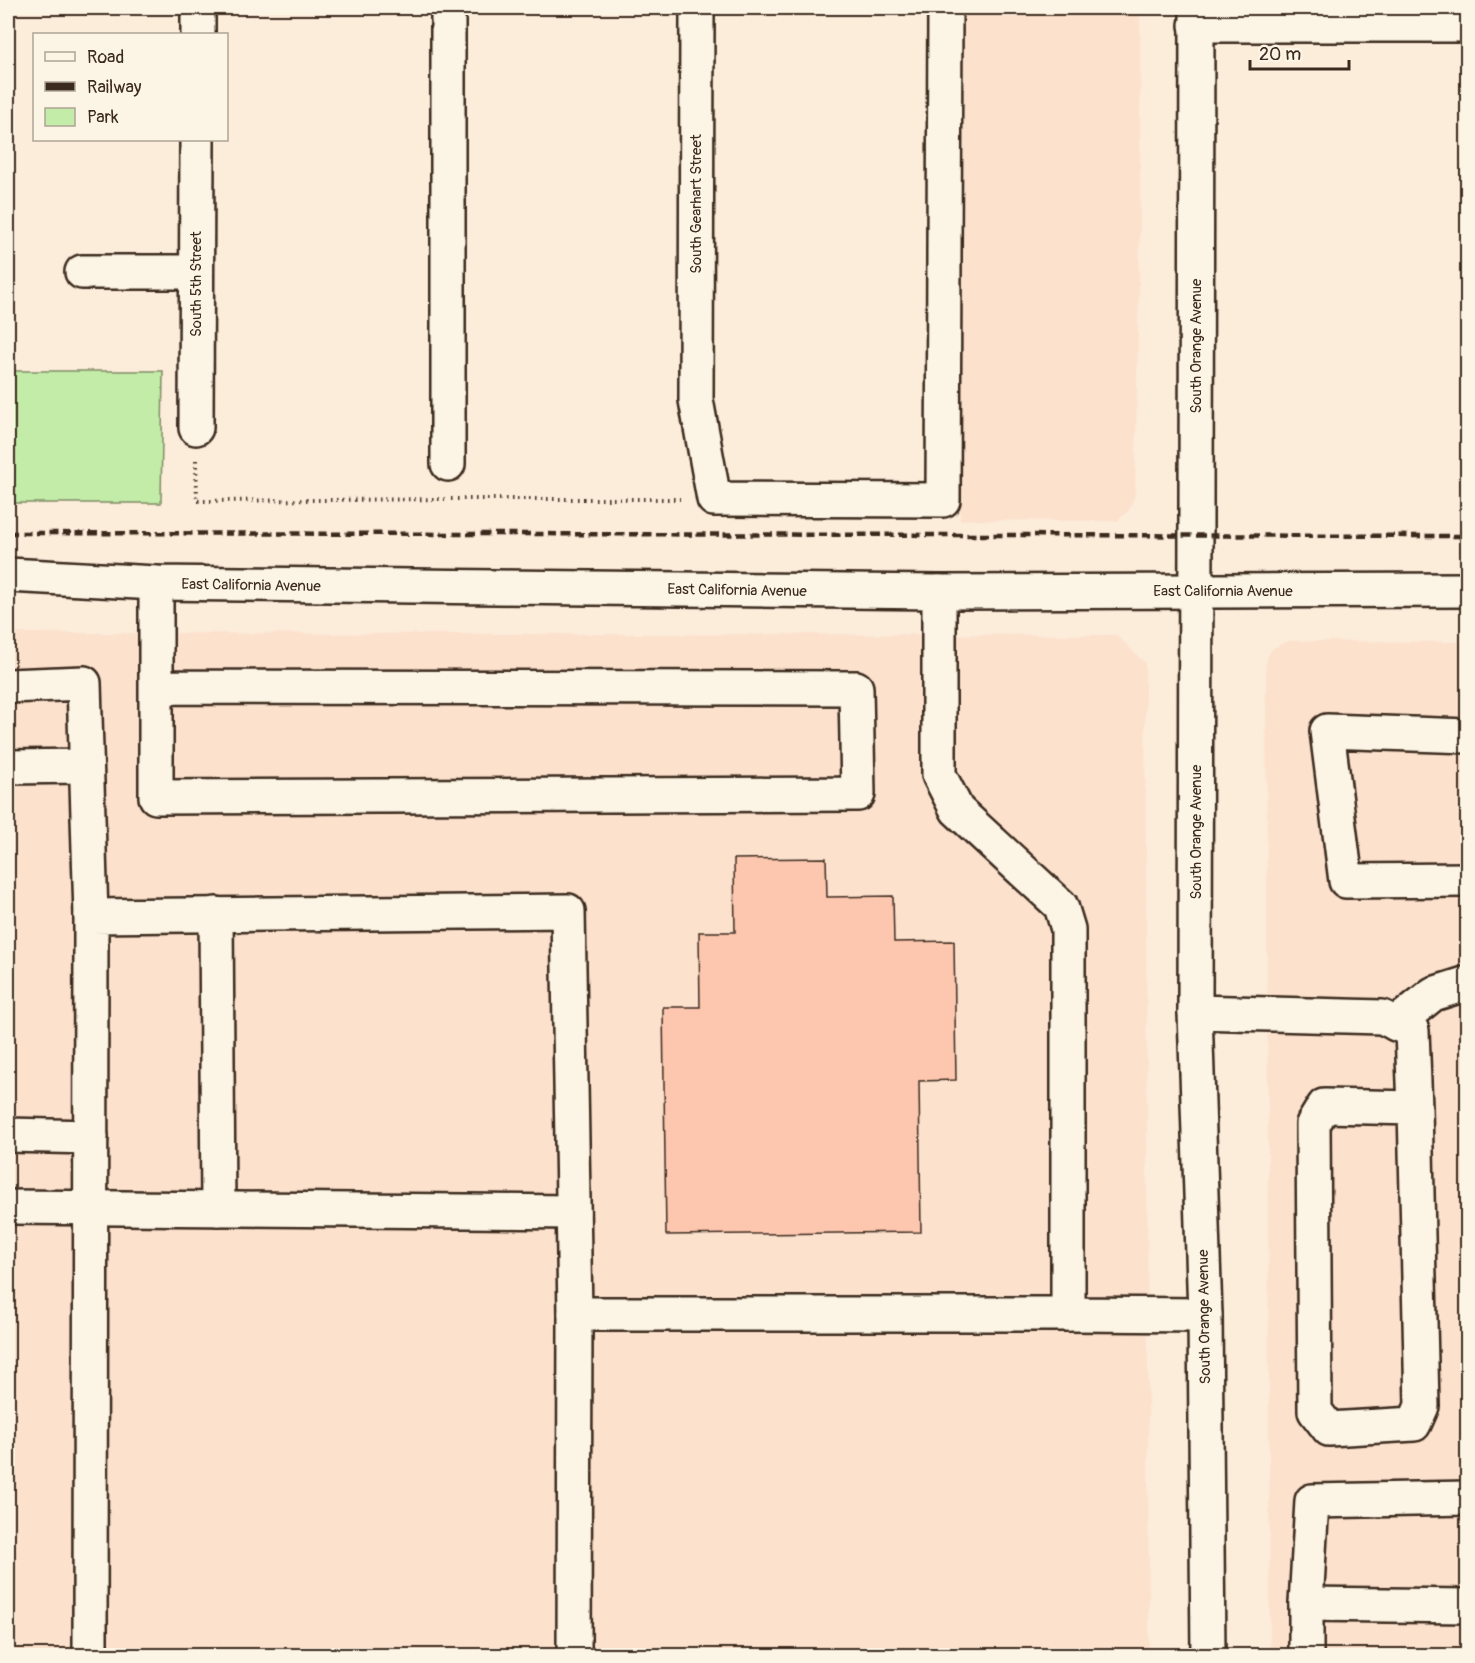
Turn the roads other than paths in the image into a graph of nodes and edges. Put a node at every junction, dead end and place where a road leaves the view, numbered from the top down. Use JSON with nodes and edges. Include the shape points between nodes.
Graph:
{"nodes":[{"id":1,"x":198,"y":8,"type":"edge"},
{"id":2,"x":448,"y":8,"type":"edge"},
{"id":3,"x":697,"y":8,"type":"edge"},
{"id":4,"x":945,"y":8,"type":"edge"},
{"id":5,"x":1197,"y":16,"type":"edge"},
{"id":6,"x":1467,"y":25,"type":"edge"},
{"id":7,"x":198,"y":33,"type":"edge"},
{"id":8,"x":197,"y":141,"type":"edge"},
{"id":9,"x":82,"y":272,"type":"dead end"},
{"id":10,"x":196,"y":272,"type":"junction"},
{"id":11,"x":196,"y":428,"type":"road end"},
{"id":12,"x":448,"y":464,"type":"dead end"},
{"id":13,"x":8,"y":575,"type":"edge"},
{"id":14,"x":156,"y":584,"type":"junction"},
{"id":15,"x":1467,"y":590,"type":"edge"},
{"id":16,"x":939,"y":592,"type":"junction"},
{"id":17,"x":1196,"y":592,"type":"junction"},
{"id":18,"x":8,"y":686,"type":"edge"},
{"id":19,"x":156,"y":687,"type":"junction"},
{"id":20,"x":1467,"y":736,"type":"edge"},
{"id":21,"x":86,"y":766,"type":"junction"},
{"id":22,"x":8,"y":767,"type":"edge"},
{"id":23,"x":1467,"y":880,"type":"edge"},
{"id":24,"x":216,"y":914,"type":"junction"},
{"id":25,"x":91,"y":916,"type":"junction"},
{"id":26,"x":1467,"y":983,"type":"edge"},
{"id":27,"x":1195,"y":1012,"type":"junction"},
{"id":28,"x":1396,"y":1024,"type":"junction"},
{"id":29,"x":1415,"y":1107,"type":"junction"},
{"id":30,"x":8,"y":1136,"type":"edge"},
{"id":31,"x":91,"y":1137,"type":"junction"},
{"id":32,"x":8,"y":1207,"type":"edge"},
{"id":33,"x":91,"y":1208,"type":"junction"},
{"id":34,"x":218,"y":1209,"type":"junction"},
{"id":35,"x":573,"y":1212,"type":"junction"},
{"id":36,"x":575,"y":1314,"type":"junction"},
{"id":37,"x":1068,"y":1314,"type":"junction"},
{"id":38,"x":1205,"y":1315,"type":"junction"},
{"id":39,"x":1467,"y":1498,"type":"edge"},
{"id":40,"x":1306,"y":1604,"type":"junction"},
{"id":41,"x":1467,"y":1606,"type":"edge"},
{"id":42,"x":90,"y":1656,"type":"edge"},
{"id":43,"x":574,"y":1656,"type":"edge"},
{"id":44,"x":1208,"y":1656,"type":"edge"},
{"id":45,"x":1306,"y":1656,"type":"edge"}],
"edges":[{"from":1,"to":7,"type":"street"},
{"from":2,"to":12,"type":"street"},
{"from":3,"to":4,"type":"street","name":"South Gearhart Street","via":[[696,400],[714,499],[943,500]]},
{"from":5,"to":6,"type":"street"},
{"from":5,"to":17,"type":"street","name":"South Orange Avenue"},
{"from":8,"to":10,"type":"street","name":"South 5th Street"},
{"from":9,"to":10,"type":"street"},
{"from":10,"to":11,"type":"street","name":"South 5th Street"},
{"from":13,"to":14,"type":"street","name":"East California Avenue"},
{"from":14,"to":16,"type":"street","name":"East California Avenue"},
{"from":14,"to":19,"type":"street"},
{"from":15,"to":17,"type":"street","name":"East California Avenue"},
{"from":16,"to":17,"type":"street","name":"East California Avenue"},
{"from":16,"to":37,"type":"street","via":[[939,776],[957,810],[1061,906],[1068,929]]},
{"from":17,"to":27,"type":"street","name":"South Orange Avenue"},
{"from":18,"to":21,"type":"street","via":[[84,683]]},
{"from":19,"to":19,"type":"street","via":[[156,797],[858,794],[856,688]]},
{"from":20,"to":23,"type":"street","via":[[1328,731],[1346,881]]},
{"from":21,"to":22,"type":"street"},
{"from":21,"to":25,"type":"street"},
{"from":24,"to":25,"type":"street"},
{"from":24,"to":34,"type":"street"},
{"from":24,"to":35,"type":"street","via":[[568,911]]},
{"from":25,"to":31,"type":"street"},
{"from":26,"to":28,"type":"street","via":[[1433,994]]},
{"from":27,"to":28,"type":"street","via":[[1382,1017]]},
{"from":27,"to":38,"type":"street","name":"South Orange Avenue"},
{"from":28,"to":29,"type":"street","via":[[1412,1031]]},
{"from":29,"to":29,"type":"street","via":[[1422,1406],[1414,1424],[1329,1429],[1316,1411],[1313,1124],[1324,1106]]},
{"from":30,"to":31,"type":"street"},
{"from":31,"to":33,"type":"street"},
{"from":32,"to":33,"type":"street"},
{"from":33,"to":34,"type":"street"},
{"from":33,"to":42,"type":"street"},
{"from":34,"to":35,"type":"street"},
{"from":35,"to":36,"type":"street"},
{"from":36,"to":37,"type":"street"},
{"from":36,"to":43,"type":"street"},
{"from":37,"to":38,"type":"street"},
{"from":38,"to":44,"type":"street","name":"South Orange Avenue"},
{"from":39,"to":40,"type":"street","via":[[1312,1501]]},
{"from":40,"to":41,"type":"street"},
{"from":40,"to":45,"type":"street"}]}
